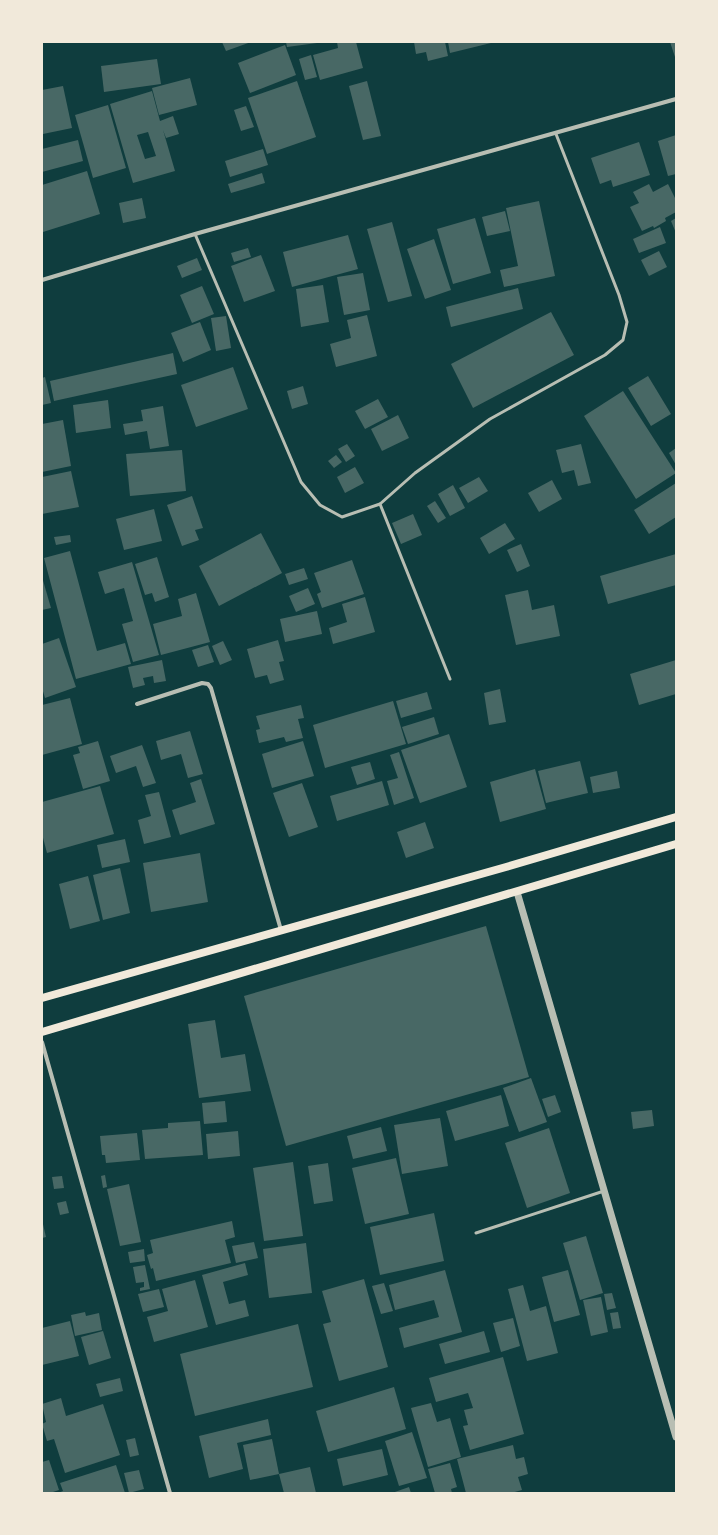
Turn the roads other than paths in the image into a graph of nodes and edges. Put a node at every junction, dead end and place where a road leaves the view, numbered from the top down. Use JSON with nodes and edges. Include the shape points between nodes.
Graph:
{"nodes":[{"id":1,"x":676,"y":99,"type":"edge"},
{"id":2,"x":556,"y":134,"type":"junction"},
{"id":3,"x":195,"y":234,"type":"junction"},
{"id":4,"x":42,"y":280,"type":"edge"},
{"id":5,"x":380,"y":504,"type":"junction"},
{"id":6,"x":450,"y":679,"type":"dead end"},
{"id":7,"x":137,"y":704,"type":"dead end"},
{"id":8,"x":676,"y":817,"type":"edge"},
{"id":9,"x":676,"y":844,"type":"edge"},
{"id":10,"x":517,"y":892,"type":"junction"},
{"id":11,"x":281,"y":930,"type":"junction"},
{"id":12,"x":42,"y":998,"type":"edge"},
{"id":13,"x":42,"y":1032,"type":"edge"},
{"id":14,"x":42,"y":1042,"type":"edge"},
{"id":15,"x":604,"y":1191,"type":"junction"},
{"id":16,"x":476,"y":1233,"type":"dead end"},
{"id":17,"x":676,"y":1437,"type":"edge"},
{"id":18,"x":170,"y":1493,"type":"edge"}],
"edges":[{"from":1,"to":2,"type":"street"},
{"from":2,"to":3,"type":"street"},
{"from":2,"to":5,"type":"lane","via":[[619,295],[627,322],[623,340],[605,355],[490,419],[415,473]]},
{"from":3,"to":4,"type":"street"},
{"from":3,"to":5,"type":"lane","via":[[301,482],[320,505],[342,516]]},
{"from":5,"to":6,"type":"lane"},
{"from":7,"to":11,"type":"street","via":[[202,683],[208,684],[211,688]]},
{"from":8,"to":11,"type":"main road"},
{"from":9,"to":10,"type":"main road"},
{"from":10,"to":13,"type":"main road"},
{"from":10,"to":15,"type":"street"},
{"from":11,"to":12,"type":"main road"},
{"from":14,"to":18,"type":"street"},
{"from":15,"to":16,"type":"lane"},
{"from":15,"to":17,"type":"street"}]}
